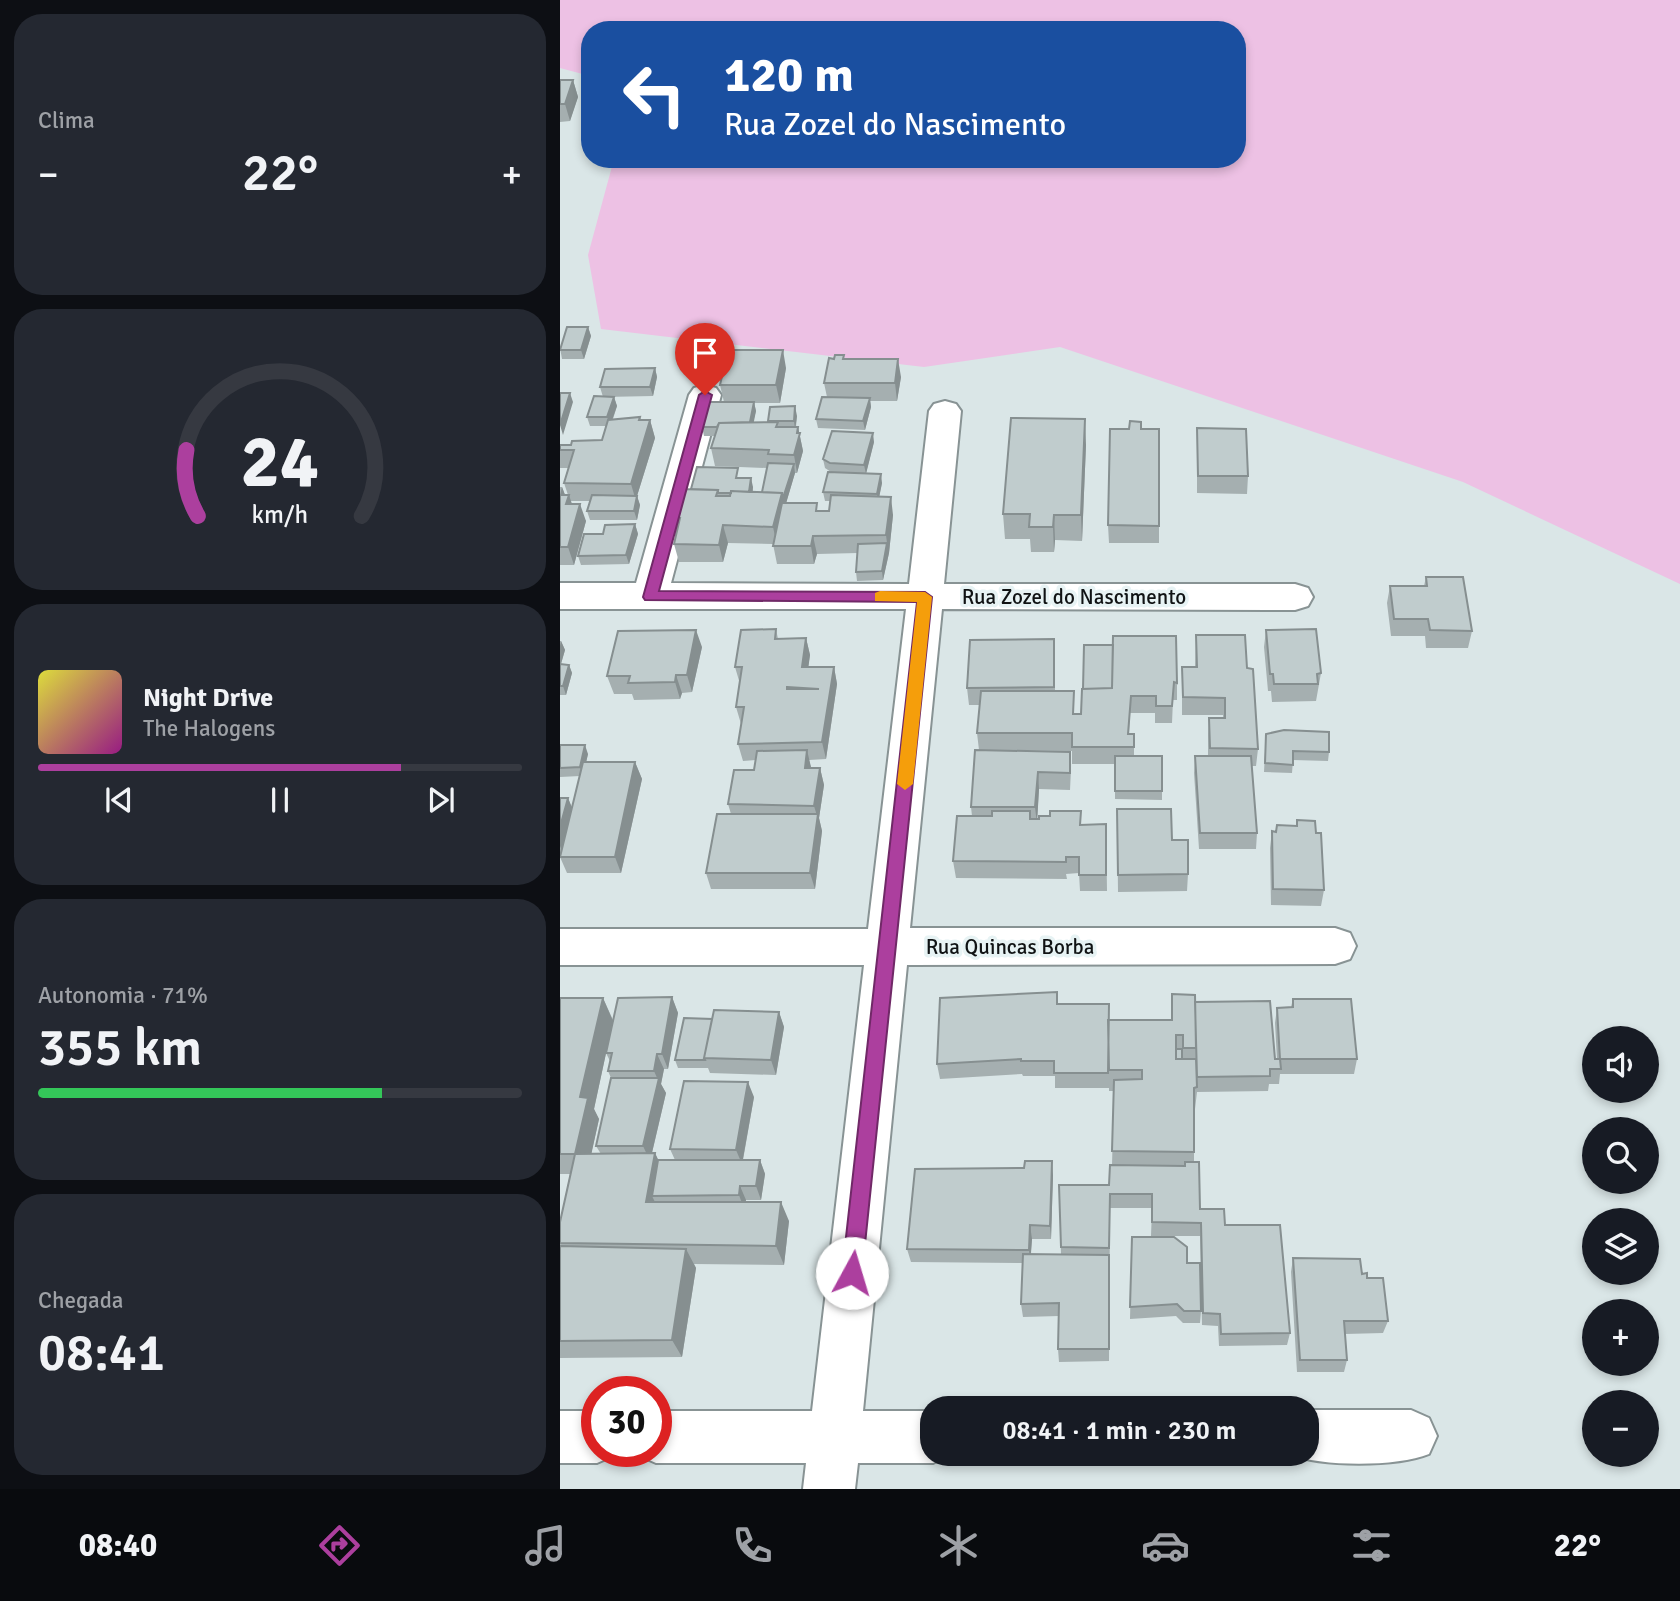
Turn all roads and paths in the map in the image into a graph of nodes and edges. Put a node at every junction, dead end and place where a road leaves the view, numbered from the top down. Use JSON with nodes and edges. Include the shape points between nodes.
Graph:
{"nodes":[{"id":1,"x":705,"y":395,"type":"dead end"},
{"id":2,"x":944,"y":411,"type":"dead end"},
{"id":3,"x":560,"y":596,"type":"edge"},
{"id":4,"x":650,"y":597,"type":"junction"},
{"id":5,"x":925,"y":597,"type":"junction"},
{"id":6,"x":1295,"y":597,"type":"dead end"},
{"id":7,"x":1335,"y":946,"type":"dead end"},
{"id":8,"x":560,"y":947,"type":"edge"},
{"id":9,"x":887,"y":947,"type":"junction"},
{"id":10,"x":1319,"y":1436,"type":"edge"},
{"id":11,"x":1411,"y":1436,"type":"dead end"},
{"id":12,"x":560,"y":1437,"type":"edge"},
{"id":13,"x":581,"y":1437,"type":"edge"},
{"id":14,"x":672,"y":1437,"type":"edge"},
{"id":15,"x":834,"y":1437,"type":"junction"},
{"id":16,"x":920,"y":1437,"type":"edge"},
{"id":17,"x":829,"y":1489,"type":"edge"}],
"edges":[{"from":1,"to":4,"type":"street"},
{"from":2,"to":5,"type":"street"},
{"from":3,"to":4,"type":"street","name":"Rua Zozel do Nascimento"},
{"from":4,"to":5,"type":"street","name":"Rua Zozel do Nascimento"},
{"from":5,"to":6,"type":"street","name":"Rua Zozel do Nascimento"},
{"from":5,"to":9,"type":"street"},
{"from":7,"to":9,"type":"street","name":"Rua Quincas Borba"},
{"from":8,"to":9,"type":"street","name":"Rua Quincas Borba"},
{"from":9,"to":15,"type":"street"},
{"from":10,"to":11,"type":"street"},
{"from":12,"to":13,"type":"street"},
{"from":14,"to":15,"type":"street"},
{"from":15,"to":16,"type":"street"},
{"from":15,"to":17,"type":"street"}]}
